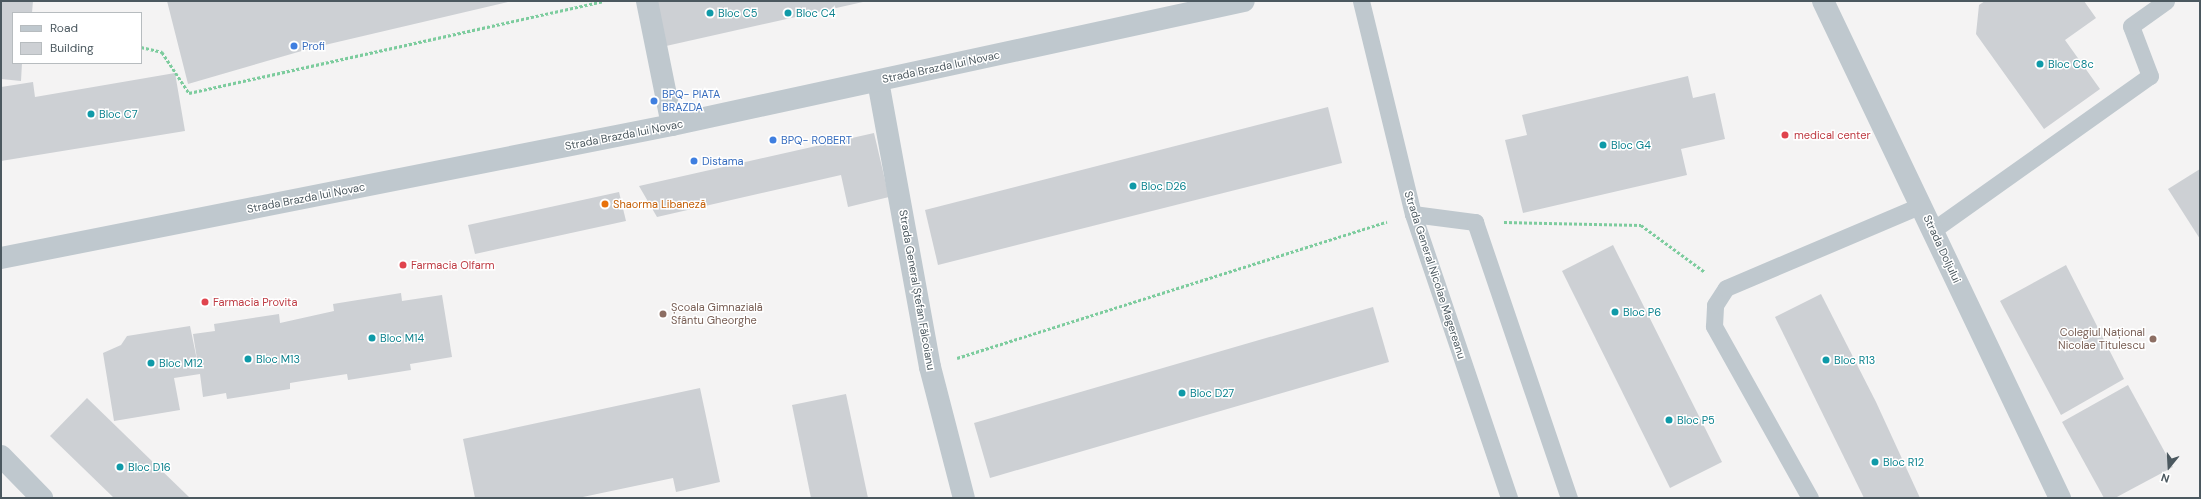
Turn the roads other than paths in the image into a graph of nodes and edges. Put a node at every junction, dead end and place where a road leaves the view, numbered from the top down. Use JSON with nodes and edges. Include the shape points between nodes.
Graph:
{"nodes":[{"id":1,"x":646,"y":1,"type":"edge"},
{"id":2,"x":1244,"y":1,"type":"edge"},
{"id":3,"x":1361,"y":1,"type":"edge"},
{"id":4,"x":1823,"y":1,"type":"edge"},
{"id":5,"x":2166,"y":1,"type":"edge"},
{"id":6,"x":878,"y":81,"type":"junction"},
{"id":7,"x":672,"y":125,"type":"junction"},
{"id":8,"x":1922,"y":204,"type":"junction"},
{"id":9,"x":1412,"y":214,"type":"junction"},
{"id":10,"x":1933,"y":230,"type":"junction"},
{"id":11,"x":1,"y":258,"type":"edge"},
{"id":12,"x":1,"y":456,"type":"edge"},
{"id":13,"x":42,"y":498,"type":"edge"},
{"id":14,"x":964,"y":498,"type":"edge"},
{"id":15,"x":1509,"y":498,"type":"edge"},
{"id":16,"x":1569,"y":498,"type":"edge"},
{"id":17,"x":1810,"y":498,"type":"edge"},
{"id":18,"x":2060,"y":498,"type":"edge"}],
"edges":[{"from":1,"to":7,"type":"street"},
{"from":2,"to":6,"type":"street","name":"Strada Brazda lui Novac"},
{"from":3,"to":9,"type":"lane","name":"Strada General Nicolae Magereanu"},
{"from":4,"to":8,"type":"street","name":"Strada Doljului"},
{"from":5,"to":10,"type":"lane","via":[[2131,26],[2150,76]]},
{"from":6,"to":7,"type":"street","name":"Strada Brazda lui Novac"},
{"from":6,"to":14,"type":"street","name":"Strada General Ștefan Fălcoianu","via":[[930,367]]},
{"from":7,"to":11,"type":"street","name":"Strada Brazda lui Novac"},
{"from":8,"to":10,"type":"street","name":"Strada Doljului"},
{"from":8,"to":17,"type":"lane","via":[[1726,288],[1715,305],[1714,326]]},
{"from":9,"to":15,"type":"lane","name":"Strada General Nicolae Magereanu"},
{"from":9,"to":16,"type":"lane","via":[[1475,222]]},
{"from":10,"to":18,"type":"street","name":"Strada Doljului"},
{"from":12,"to":13,"type":"street"}]}
